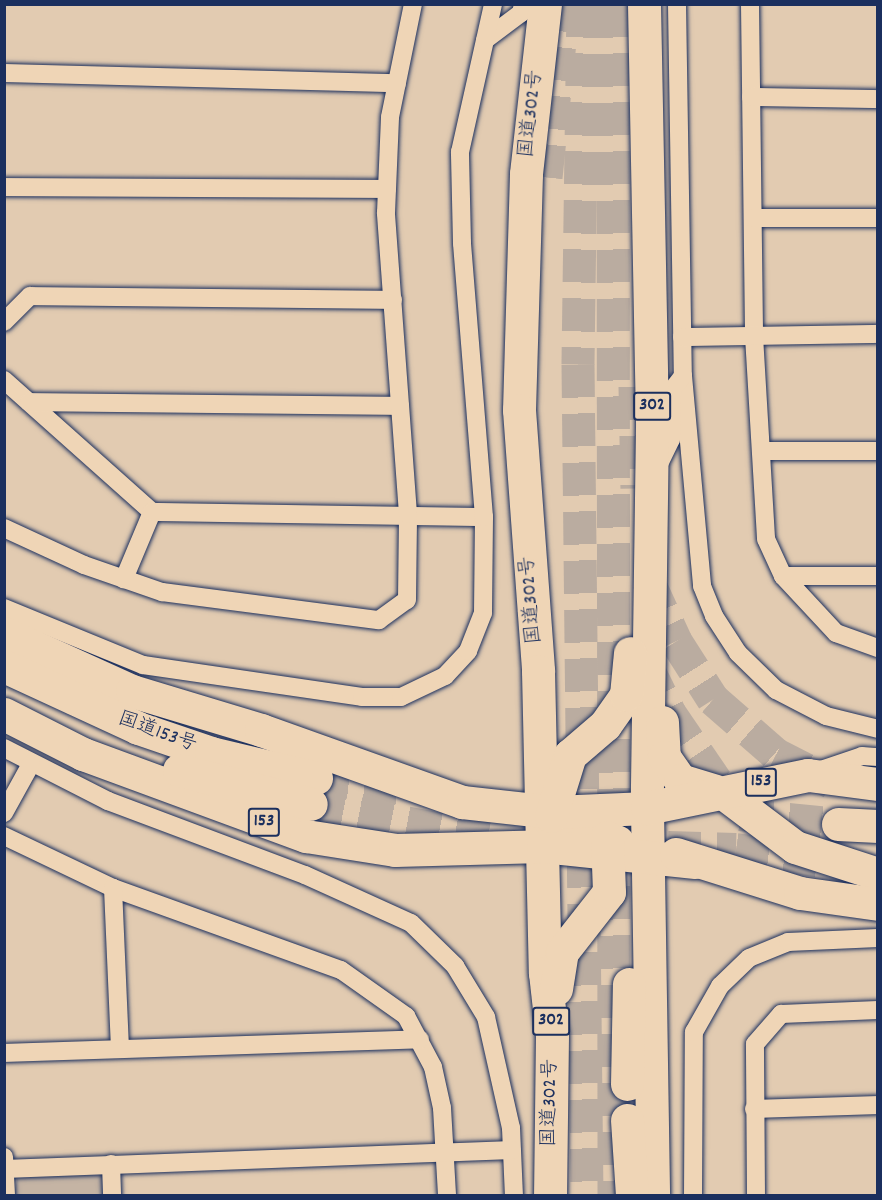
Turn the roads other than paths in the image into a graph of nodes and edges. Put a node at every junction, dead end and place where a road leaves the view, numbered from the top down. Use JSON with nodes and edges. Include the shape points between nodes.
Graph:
{"nodes":[{"id":1,"x":413,"y":4,"type":"edge"},
{"id":2,"x":493,"y":4,"type":"edge"},
{"id":3,"x":523,"y":4,"type":"edge"},
{"id":4,"x":545,"y":4,"type":"edge"},
{"id":5,"x":628,"y":4,"type":"edge"},
{"id":6,"x":644,"y":4,"type":"edge"},
{"id":7,"x":677,"y":4,"type":"edge"},
{"id":8,"x":750,"y":4,"type":"edge"},
{"id":9,"x":485,"y":40,"type":"junction"},
{"id":10,"x":4,"y":73,"type":"edge"},
{"id":11,"x":397,"y":82,"type":"junction"},
{"id":12,"x":751,"y":97,"type":"junction"},
{"id":13,"x":878,"y":99,"type":"edge"},
{"id":14,"x":546,"y":177,"type":"tunnel mouth"},
{"id":15,"x":4,"y":187,"type":"edge"},
{"id":16,"x":387,"y":189,"type":"junction"},
{"id":17,"x":753,"y":218,"type":"junction"},
{"id":18,"x":878,"y":218,"type":"edge"},
{"id":19,"x":393,"y":300,"type":"junction"},
{"id":20,"x":4,"y":322,"type":"edge"},
{"id":21,"x":878,"y":334,"type":"edge"},
{"id":22,"x":682,"y":336,"type":"junction"},
{"id":23,"x":754,"y":336,"type":"junction"},
{"id":24,"x":683,"y":376,"type":"junction"},
{"id":25,"x":4,"y":380,"type":"edge"},
{"id":26,"x":29,"y":402,"type":"junction"},
{"id":27,"x":400,"y":406,"type":"junction"},
{"id":28,"x":652,"y":427,"type":"junction"},
{"id":29,"x":761,"y":451,"type":"junction"},
{"id":30,"x":878,"y":451,"type":"edge"},
{"id":31,"x":652,"y":481,"type":"junction"},
{"id":32,"x":152,"y":512,"type":"junction"},
{"id":33,"x":408,"y":514,"type":"junction"},
{"id":34,"x":484,"y":517,"type":"junction"},
{"id":35,"x":4,"y":528,"type":"edge"},
{"id":36,"x":648,"y":555,"type":"junction"},
{"id":37,"x":783,"y":576,"type":"junction"},
{"id":38,"x":878,"y":576,"type":"edge"},
{"id":39,"x":124,"y":579,"type":"junction"},
{"id":40,"x":4,"y":608,"type":"edge"},
{"id":41,"x":4,"y":633,"type":"edge"},
{"id":42,"x":878,"y":648,"type":"edge"},
{"id":43,"x":4,"y":666,"type":"edge"},
{"id":44,"x":538,"y":671,"type":"junction"},
{"id":45,"x":4,"y":690,"type":"edge"},
{"id":46,"x":4,"y":714,"type":"edge"},
{"id":47,"x":878,"y":729,"type":"edge"},
{"id":48,"x":4,"y":748,"type":"edge"},
{"id":49,"x":878,"y":757,"type":"edge"},
{"id":50,"x":31,"y":764,"type":"junction"},
{"id":51,"x":808,"y":775,"type":"junction"},
{"id":52,"x":721,"y":793,"type":"junction"},
{"id":53,"x":870,"y":793,"type":"edge"},
{"id":54,"x":553,"y":799,"type":"junction"},
{"id":55,"x":647,"y":808,"type":"junction"},
{"id":56,"x":4,"y":813,"type":"edge"},
{"id":57,"x":838,"y":824,"type":"tunnel mouth"},
{"id":58,"x":878,"y":826,"type":"edge"},
{"id":59,"x":4,"y":836,"type":"edge"},
{"id":60,"x":610,"y":838,"type":"junction"},
{"id":61,"x":543,"y":846,"type":"junction"},
{"id":62,"x":647,"y":864,"type":"junction"},
{"id":63,"x":839,"y":864,"type":"tunnel mouth"},
{"id":64,"x":878,"y":864,"type":"edge"},
{"id":65,"x":113,"y":888,"type":"junction"},
{"id":66,"x":874,"y":898,"type":"edge"},
{"id":67,"x":878,"y":938,"type":"edge"},
{"id":68,"x":878,"y":1010,"type":"edge"},
{"id":69,"x":552,"y":1035,"type":"junction"},
{"id":70,"x":420,"y":1039,"type":"junction"},
{"id":71,"x":120,"y":1049,"type":"junction"},
{"id":72,"x":4,"y":1053,"type":"edge"},
{"id":73,"x":878,"y":1105,"type":"edge"},
{"id":74,"x":754,"y":1109,"type":"junction"},
{"id":75,"x":512,"y":1150,"type":"junction"},
{"id":76,"x":445,"y":1151,"type":"junction"},
{"id":77,"x":4,"y":1157,"type":"edge"},
{"id":78,"x":111,"y":1164,"type":"junction"},
{"id":79,"x":5,"y":1169,"type":"edge"},
{"id":80,"x":6,"y":1196,"type":"edge"},
{"id":81,"x":112,"y":1196,"type":"edge"},
{"id":82,"x":447,"y":1196,"type":"edge"},
{"id":83,"x":514,"y":1196,"type":"edge"},
{"id":84,"x":550,"y":1196,"type":"edge"},
{"id":85,"x":632,"y":1196,"type":"edge"},
{"id":86,"x":653,"y":1196,"type":"edge"},
{"id":87,"x":693,"y":1196,"type":"edge"},
{"id":88,"x":756,"y":1196,"type":"edge"}],
"edges":[{"from":1,"to":11,"type":"street"},
{"from":2,"to":9,"type":"street"},
{"from":3,"to":9,"type":"street","via":[[521,13]]},
{"from":4,"to":44,"type":"highway","name":"国道302号","number":"302","via":[[526,174],[519,410]]},
{"from":5,"to":28,"type":"highway","via":[[631,318]]},
{"from":6,"to":28,"type":"highway","number":"302"},
{"from":7,"to":22,"type":"street"},
{"from":8,"to":12,"type":"street"},
{"from":9,"to":34,"type":"street","via":[[460,153],[462,243]]},
{"from":10,"to":11,"type":"street"},
{"from":11,"to":16,"type":"street"},
{"from":12,"to":13,"type":"street"},
{"from":12,"to":17,"type":"street"},
{"from":14,"to":44,"type":"highway","via":[[540,416],[548,555]]},
{"from":15,"to":16,"type":"street"},
{"from":16,"to":19,"type":"street"},
{"from":17,"to":18,"type":"street"},
{"from":17,"to":23,"type":"street"},
{"from":19,"to":20,"type":"street","via":[[30,296]]},
{"from":19,"to":27,"type":"street"},
{"from":21,"to":23,"type":"street"},
{"from":22,"to":23,"type":"street"},
{"from":22,"to":24,"type":"street"},
{"from":23,"to":29,"type":"street"},
{"from":24,"to":31,"type":"street","via":[[672,390],[671,439]]},
{"from":24,"to":47,"type":"street","via":[[695,553],[714,616],[738,653],[776,690],[826,716]]},
{"from":25,"to":26,"type":"street"},
{"from":26,"to":27,"type":"street"},
{"from":26,"to":32,"type":"street"},
{"from":27,"to":33,"type":"street"},
{"from":28,"to":31,"type":"highway","number":"302"},
{"from":29,"to":30,"type":"street"},
{"from":29,"to":37,"type":"street","via":[[766,539]]},
{"from":31,"to":36,"type":"highway","number":"302"},
{"from":31,"to":54,"type":"highway","number":"302","via":[[637,540],[626,695],[605,725],[570,755]]},
{"from":32,"to":33,"type":"street"},
{"from":32,"to":39,"type":"street"},
{"from":33,"to":34,"type":"street"},
{"from":33,"to":39,"type":"street","via":[[407,600],[379,620],[248,606],[162,592]]},
{"from":34,"to":40,"type":"street","via":[[483,613],[468,651],[445,676],[401,697],[340,695],[143,665]]},
{"from":35,"to":39,"type":"street"},
{"from":36,"to":52,"type":"highway","number":"302","via":[[660,593],[664,757],[680,780]]},
{"from":36,"to":55,"type":"highway","number":"302"},
{"from":37,"to":38,"type":"street"},
{"from":37,"to":42,"type":"street","via":[[836,633]]},
{"from":41,"to":54,"type":"highway","number":"153","via":[[132,691],[261,730],[462,802]]},
{"from":43,"to":45,"type":"highway","name":"国道153号","number":"153","via":[[138,728],[314,791],[186,772]]},
{"from":44,"to":54,"type":"highway","name":"国道302号","number":"302"},
{"from":46,"to":61,"type":"highway","number":"153","via":[[83,754],[306,836],[395,850]]},
{"from":48,"to":50,"type":"street"},
{"from":49,"to":51,"type":"street","via":[[862,756]]},
{"from":50,"to":56,"type":"street"},
{"from":50,"to":75,"type":"street","via":[[108,801],[305,875],[411,923],[455,966],[486,1017]]},
{"from":51,"to":52,"type":"highway","number":"153"},
{"from":51,"to":53,"type":"highway","number":"153"},
{"from":52,"to":55,"type":"highway","number":"153"},
{"from":52,"to":66,"type":"highway"},
{"from":54,"to":55,"type":"highway","number":"153"},
{"from":54,"to":60,"type":"highway","number":"153"},
{"from":54,"to":61,"type":"highway","name":"国道302号","number":"302"},
{"from":55,"to":60,"type":"highway"},
{"from":55,"to":62,"type":"highway","number":"302"},
{"from":57,"to":58,"type":"highway"},
{"from":59,"to":65,"type":"street"},
{"from":60,"to":61,"type":"highway","number":"153"},
{"from":60,"to":62,"type":"highway","number":"153"},
{"from":60,"to":69,"type":"highway","number":"302","via":[[609,892],[562,952]]},
{"from":61,"to":69,"type":"highway","name":"国道302号","number":"302"},
{"from":62,"to":66,"type":"highway","number":"153","via":[[695,862],[808,895]]},
{"from":62,"to":85,"type":"highway","via":[[632,917],[627,1109]]},
{"from":62,"to":86,"type":"highway","number":"302"},
{"from":63,"to":64,"type":"highway"},
{"from":65,"to":70,"type":"street","via":[[341,969],[406,1016]]},
{"from":65,"to":71,"type":"street"},
{"from":67,"to":87,"type":"street","via":[[788,942],[749,958],[720,986],[694,1032]]},
{"from":68,"to":74,"type":"street","via":[[782,1014],[755,1044]]},
{"from":69,"to":84,"type":"highway","name":"国道302号","number":"302"},
{"from":70,"to":71,"type":"street"},
{"from":70,"to":76,"type":"street","via":[[433,1067]]},
{"from":71,"to":72,"type":"street"},
{"from":73,"to":74,"type":"street"},
{"from":74,"to":88,"type":"street"},
{"from":75,"to":76,"type":"street"},
{"from":75,"to":83,"type":"street"},
{"from":76,"to":78,"type":"street"},
{"from":76,"to":82,"type":"street"},
{"from":77,"to":79,"type":"street"},
{"from":78,"to":79,"type":"street"},
{"from":78,"to":81,"type":"street"},
{"from":79,"to":80,"type":"street"}]}
